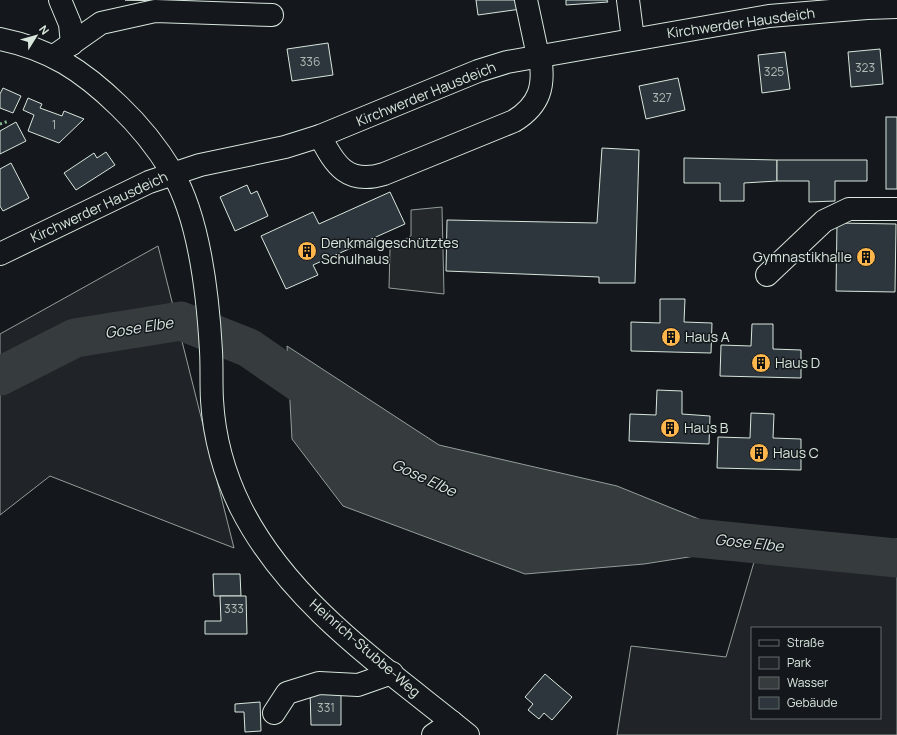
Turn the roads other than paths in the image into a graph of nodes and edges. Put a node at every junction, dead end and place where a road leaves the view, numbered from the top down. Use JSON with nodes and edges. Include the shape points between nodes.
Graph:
{"nodes":[{"id":1,"x":60,"y":0,"type":"edge"},
{"id":2,"x":526,"y":0,"type":"edge"},
{"id":3,"x":628,"y":0,"type":"edge"},
{"id":4,"x":897,"y":7,"type":"edge"},
{"id":5,"x":272,"y":15,"type":"dead end"},
{"id":6,"x":0,"y":39,"type":"edge"},
{"id":7,"x":633,"y":39,"type":"junction"},
{"id":8,"x":72,"y":44,"type":"junction"},
{"id":9,"x":54,"y":56,"type":"junction"},
{"id":10,"x":539,"y":56,"type":"junction"},
{"id":11,"x":320,"y":136,"type":"junction"},
{"id":12,"x":172,"y":173,"type":"junction"},
{"id":13,"x":897,"y":209,"type":"edge"},
{"id":14,"x":0,"y":254,"type":"edge"},
{"id":15,"x":767,"y":275,"type":"dead end"},
{"id":16,"x":392,"y":673,"type":"junction"},
{"id":17,"x":274,"y":714,"type":"dead end"},
{"id":18,"x":460,"y":728,"type":"edge"},
{"id":19,"x":433,"y":735,"type":"edge"}],
"edges":[{"from":1,"to":8,"type":"street","via":[[70,24]]},
{"from":2,"to":10,"type":"street"},
{"from":3,"to":7,"type":"street"},
{"from":4,"to":7,"type":"street","name":"Kirchwerder Hausdeich","via":[[769,16]]},
{"from":5,"to":8,"type":"street","via":[[155,11],[101,23]]},
{"from":6,"to":9,"type":"street","via":[[24,44]]},
{"from":7,"to":10,"type":"street","name":"Kirchwerder Hausdeich"},
{"from":8,"to":9,"type":"street"},
{"from":9,"to":12,"type":"street","via":[[78,69],[124,110],[148,138]]},
{"from":10,"to":11,"type":"street","name":"Kirchwerder Hausdeich","via":[[478,71]]},
{"from":10,"to":11,"type":"street","via":[[541,88],[525,114],[514,121],[384,174],[372,178],[352,176],[335,163]]},
{"from":11,"to":12,"type":"street","name":"Kirchwerder Hausdeich"},
{"from":12,"to":14,"type":"street","name":"Kirchwerder Hausdeich"},
{"from":12,"to":16,"type":"street","name":"Heinrich-Stubbe-Weg","via":[[186,202],[194,228],[208,314],[212,403],[226,476],[264,549],[291,583],[337,629]]},
{"from":13,"to":15,"type":"street","via":[[849,209],[824,221]]},
{"from":16,"to":17,"type":"street","via":[[358,685],[320,683],[287,693]]},
{"from":16,"to":18,"type":"street","name":"Heinrich-Stubbe-Weg"},
{"from":18,"to":19,"type":"street"}]}
